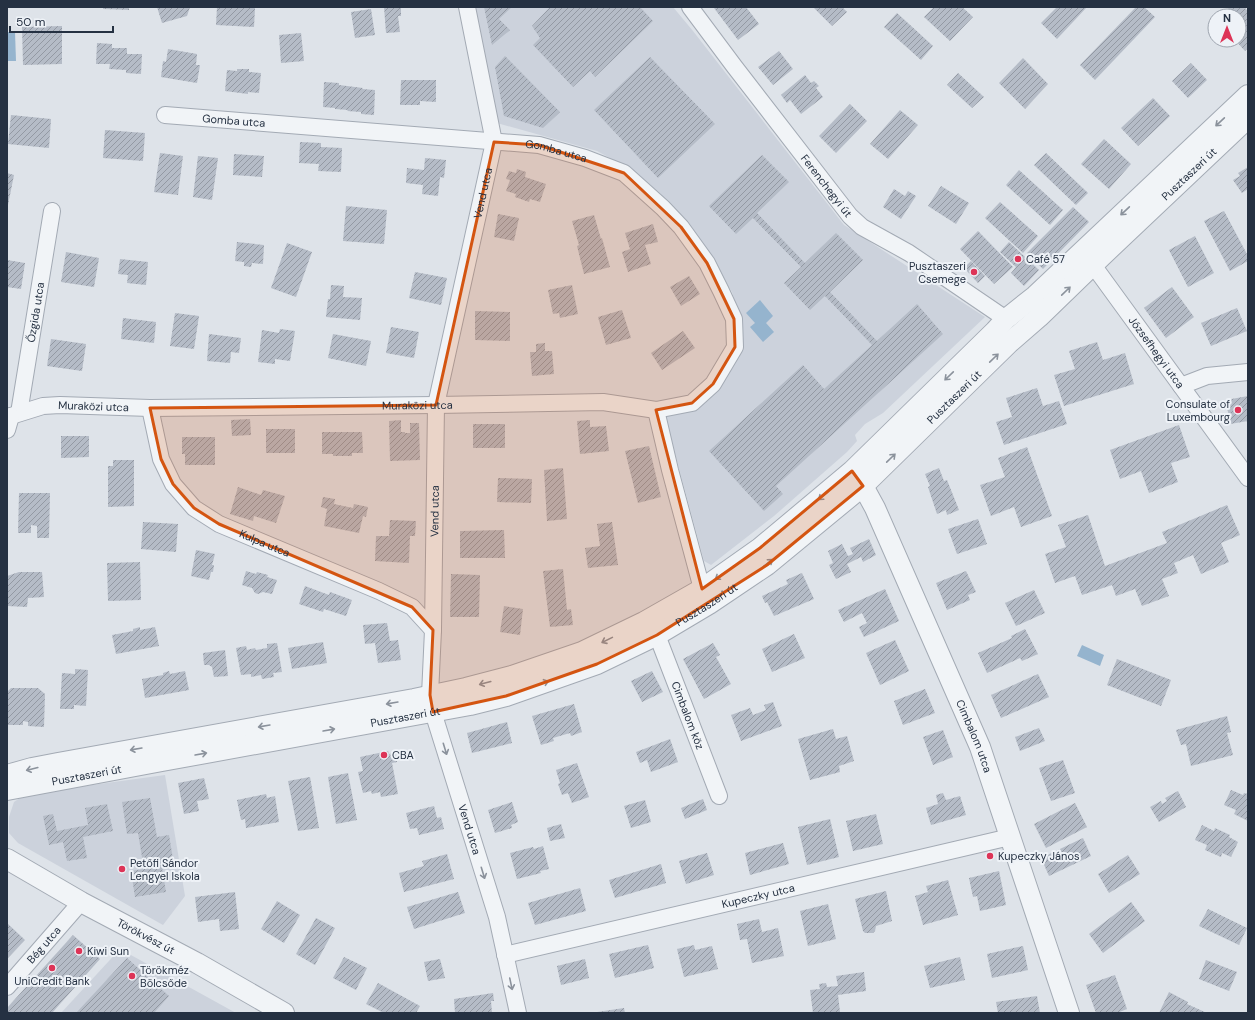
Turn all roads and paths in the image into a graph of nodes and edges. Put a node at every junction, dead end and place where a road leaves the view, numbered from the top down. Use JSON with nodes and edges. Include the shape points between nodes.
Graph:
{"nodes":[{"id":1,"x":467,"y":7,"type":"edge"},
{"id":2,"x":690,"y":7,"type":"edge"},
{"id":3,"x":1246,"y":100,"type":"edge"},
{"id":4,"x":165,"y":115,"type":"dead end"},
{"id":5,"x":1248,"y":118,"type":"edge"},
{"id":6,"x":494,"y":142,"type":"junction"},
{"id":7,"x":52,"y":211,"type":"dead end"},
{"id":8,"x":1088,"y":258,"type":"junction"},
{"id":9,"x":1006,"y":319,"type":"junction"},
{"id":10,"x":1020,"y":334,"type":"junction"},
{"id":11,"x":1248,"y":372,"type":"edge"},
{"id":12,"x":1181,"y":386,"type":"junction"},
{"id":13,"x":436,"y":405,"type":"junction"},
{"id":14,"x":150,"y":408,"type":"junction"},
{"id":15,"x":656,"y":410,"type":"junction"},
{"id":16,"x":11,"y":419,"type":"edge"},
{"id":17,"x":858,"y":478,"type":"junction"},
{"id":18,"x":1248,"y":478,"type":"edge"},
{"id":19,"x":702,"y":589,"type":"junction"},
{"id":20,"x":433,"y":630,"type":"junction"},
{"id":21,"x":657,"y":636,"type":"junction"},
{"id":22,"x":432,"y":704,"type":"junction"},
{"id":23,"x":7,"y":775,"type":"edge"},
{"id":24,"x":7,"y":790,"type":"edge"},
{"id":25,"x":719,"y":796,"type":"dead end"},
{"id":26,"x":1010,"y":837,"type":"junction"},
{"id":27,"x":7,"y":859,"type":"edge"},
{"id":28,"x":80,"y":902,"type":"junction"},
{"id":29,"x":505,"y":955,"type":"junction"},
{"id":30,"x":7,"y":987,"type":"edge"},
{"id":31,"x":284,"y":1013,"type":"edge"},
{"id":32,"x":518,"y":1013,"type":"edge"},
{"id":33,"x":1069,"y":1013,"type":"edge"}],
"edges":[{"from":1,"to":6,"type":"street","name":"Vend utca"},
{"from":2,"to":9,"type":"street","name":"Ferenchegyi út","via":[[850,216],[862,227],[908,254]]},
{"from":3,"to":8,"type":"street","name":"Pusztaszeri út","one_way":true},
{"from":4,"to":6,"type":"street","name":"Gomba utca"},
{"from":5,"to":8,"type":"street","name":"Pusztaszeri út"},
{"from":6,"to":13,"type":"street","name":"Vend utca"},
{"from":6,"to":15,"type":"street","name":"Gomba utca","via":[[539,145],[585,158],[624,173],[681,227],[707,263],[734,319],[735,347],[713,384],[692,403]]},
{"from":7,"to":16,"type":"street","name":"Őzgida utca"},
{"from":8,"to":9,"type":"street","name":"Pusztaszeri út"},
{"from":10,"to":8,"type":"street","name":"Pusztaszeri út","one_way":true},
{"from":8,"to":12,"type":"street","name":"Józsefhegyi utca"},
{"from":9,"to":10,"type":"street"},
{"from":9,"to":17,"type":"street","name":"Pusztaszeri út","one_way":true},
{"from":17,"to":10,"type":"street","name":"Pusztaszeri út","one_way":true},
{"from":11,"to":12,"type":"street","via":[[1207,376]]},
{"from":12,"to":18,"type":"street","name":"Józsefhegyi utca"},
{"from":13,"to":14,"type":"street","name":"Muraközi utca"},
{"from":13,"to":15,"type":"street","name":"Muraközi utca","via":[[604,402]]},
{"from":13,"to":20,"type":"street","name":"Vend utca"},
{"from":14,"to":16,"type":"street","name":"Muraközi utca","via":[[43,406]]},
{"from":14,"to":20,"type":"street","name":"Kulpa utca","via":[[161,459],[173,484],[194,508],[218,524],[412,607]]},
{"from":15,"to":19,"type":"street"},
{"from":17,"to":19,"type":"street","name":"Pusztaszeri út","one_way":true},
{"from":21,"to":17,"type":"street","name":"Pusztaszeri út","one_way":true,"via":[[767,565]]},
{"from":17,"to":26,"type":"street","name":"Cimbalom utca","via":[[875,508],[980,747]]},
{"from":19,"to":22,"type":"street","name":"Pusztaszeri út","one_way":true,"via":[[644,622],[582,652],[512,676],[466,688]]},
{"from":20,"to":22,"type":"street","name":"Vend utca"},
{"from":22,"to":21,"type":"street","name":"Pusztaszeri út","one_way":true,"via":[[506,696],[597,664]]},
{"from":21,"to":25,"type":"street","name":"Cimbalom köz"},
{"from":22,"to":23,"type":"street","name":"Pusztaszeri út","one_way":true,"via":[[58,763]]},
{"from":24,"to":22,"type":"street","name":"Pusztaszeri út","one_way":true},
{"from":22,"to":29,"type":"street","name":"Vend utca","one_way":true,"via":[[497,917]]},
{"from":26,"to":29,"type":"street","name":"Kupeczky utca"},
{"from":26,"to":33,"type":"street","name":"Cimbalom utca"},
{"from":27,"to":28,"type":"street","name":"Törökvész út"},
{"from":28,"to":30,"type":"street","name":"Bég utca"},
{"from":28,"to":31,"type":"street","name":"Törökvész út","via":[[197,963]]},
{"from":29,"to":32,"type":"street","name":"Vend utca","one_way":true}]}
